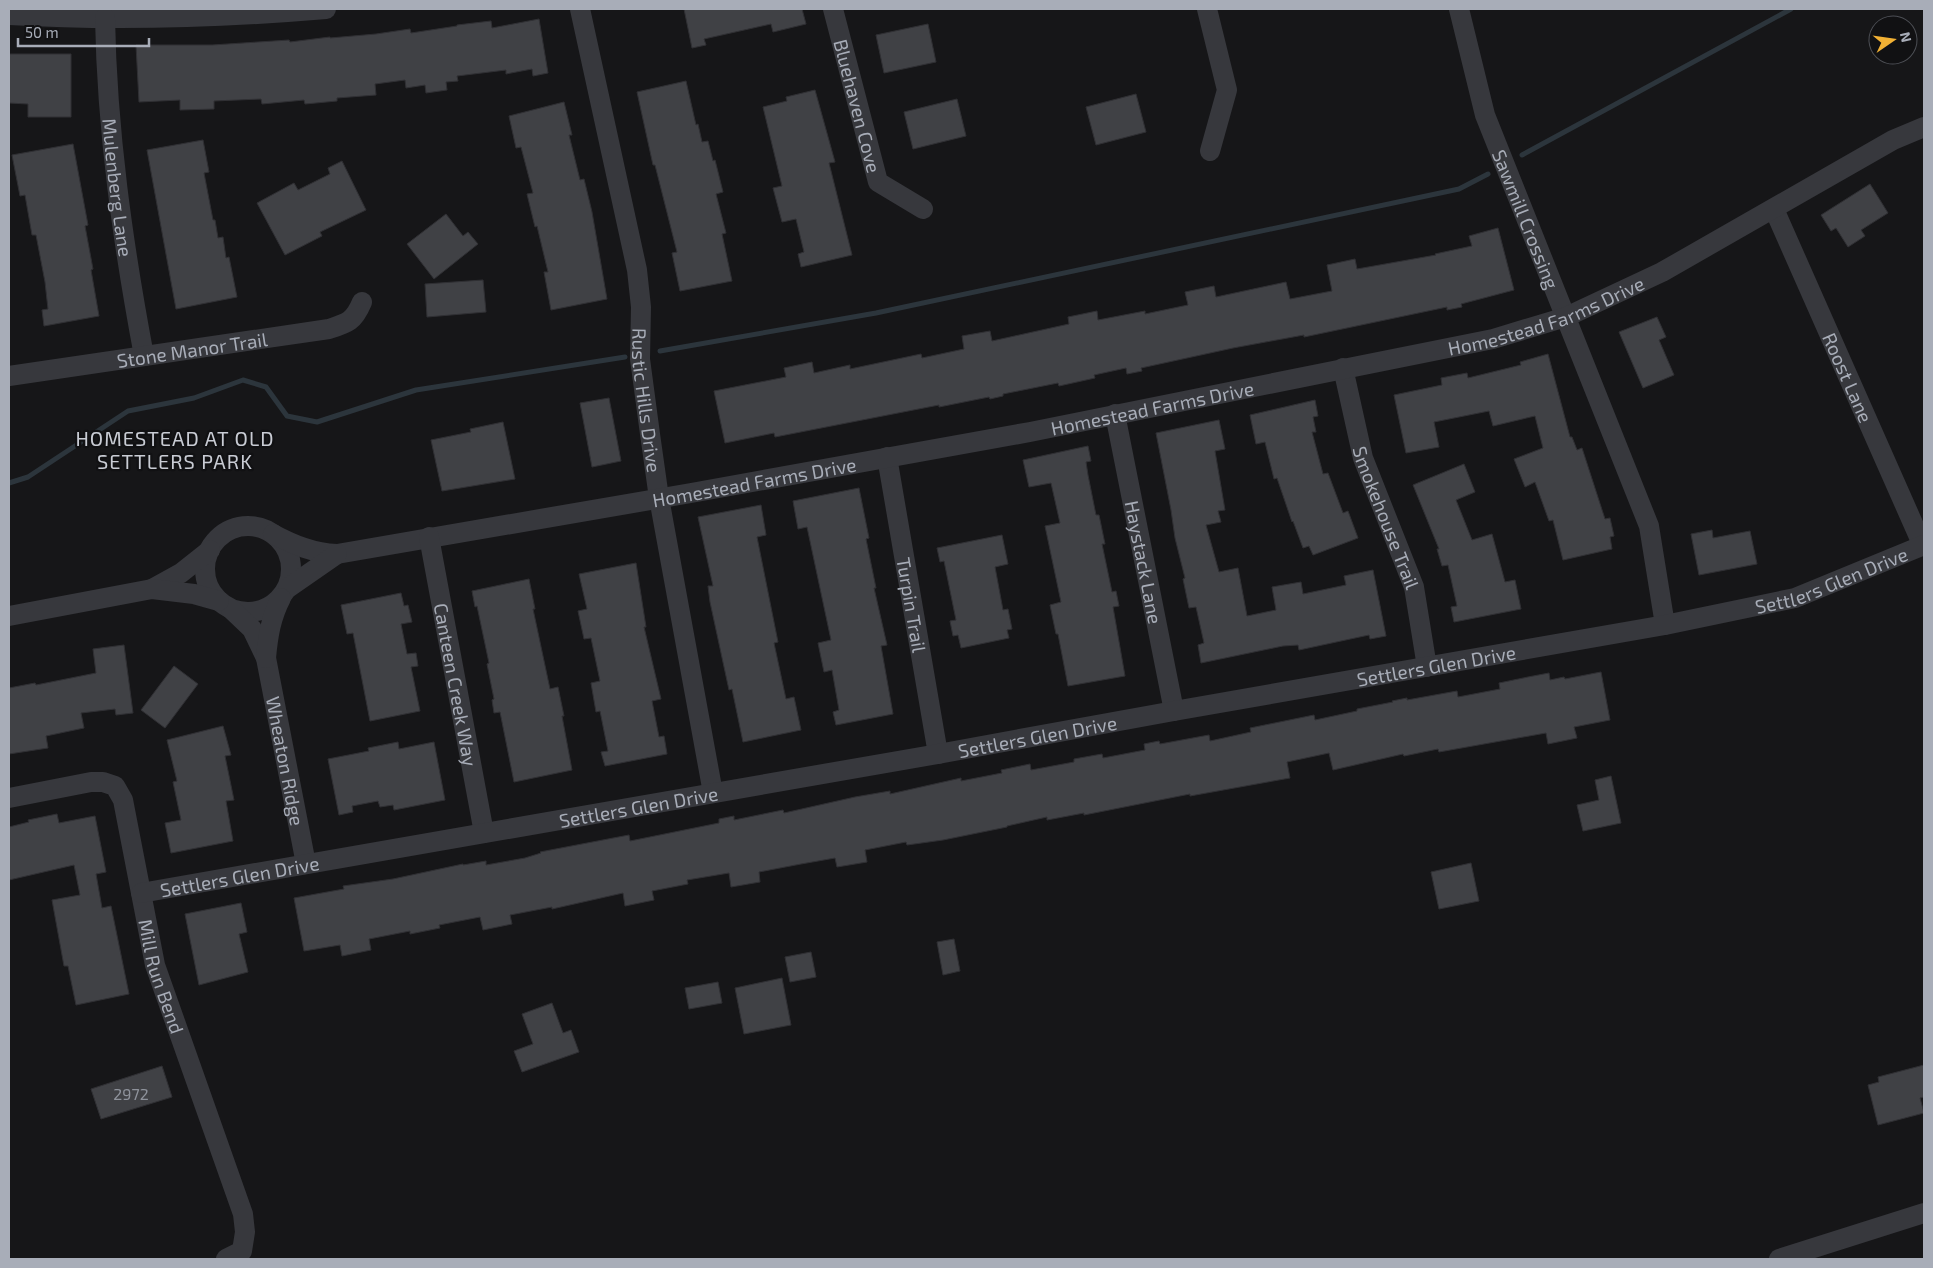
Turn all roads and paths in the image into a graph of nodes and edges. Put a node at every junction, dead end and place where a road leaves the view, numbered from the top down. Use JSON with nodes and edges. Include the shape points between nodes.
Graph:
{"nodes":[{"id":1,"x":326,"y":9,"type":"edge"},
{"id":2,"x":580,"y":9,"type":"edge"},
{"id":3,"x":833,"y":9,"type":"edge"},
{"id":4,"x":1207,"y":9,"type":"edge"},
{"id":5,"x":1459,"y":9,"type":"edge"},
{"id":6,"x":9,"y":15,"type":"edge"},
{"id":7,"x":105,"y":18,"type":"junction"},
{"id":8,"x":1924,"y":127,"type":"edge"},
{"id":9,"x":1210,"y":151,"type":"dead end"},
{"id":10,"x":923,"y":209,"type":"dead end"},
{"id":11,"x":1774,"y":209,"type":"junction"},
{"id":12,"x":362,"y":302,"type":"dead end"},
{"id":13,"x":1566,"y":317,"type":"junction"},
{"id":14,"x":144,"y":356,"type":"junction"},
{"id":15,"x":1343,"y":368,"type":"junction"},
{"id":16,"x":9,"y":376,"type":"edge"},
{"id":17,"x":1115,"y":414,"type":"junction"},
{"id":18,"x":888,"y":457,"type":"junction"},
{"id":19,"x":659,"y":498,"type":"junction"},
{"id":20,"x":273,"y":534,"type":"junction"},
{"id":21,"x":429,"y":537,"type":"junction"},
{"id":22,"x":1924,"y":546,"type":"edge"},
{"id":23,"x":210,"y":550,"type":"junction"},
{"id":24,"x":337,"y":554,"type":"junction"},
{"id":25,"x":152,"y":589,"type":"junction"},
{"id":26,"x":284,"y":593,"type":"junction"},
{"id":27,"x":225,"y":605,"type":"junction"},
{"id":28,"x":9,"y":616,"type":"edge"},
{"id":29,"x":1665,"y":625,"type":"junction"},
{"id":30,"x":266,"y":658,"type":"junction"},
{"id":31,"x":1426,"y":668,"type":"junction"},
{"id":32,"x":1174,"y":711,"type":"junction"},
{"id":33,"x":938,"y":754,"type":"junction"},
{"id":34,"x":713,"y":792,"type":"junction"},
{"id":35,"x":9,"y":798,"type":"edge"},
{"id":36,"x":484,"y":833,"type":"junction"},
{"id":37,"x":306,"y":864,"type":"junction"},
{"id":38,"x":141,"y":893,"type":"junction"},
{"id":39,"x":1924,"y":1213,"type":"edge"},
{"id":40,"x":226,"y":1259,"type":"edge"},
{"id":41,"x":1779,"y":1259,"type":"edge"}],
"edges":[{"from":1,"to":7,"type":"street","via":[[222,17]]},
{"from":2,"to":19,"type":"street","name":"Rustic Hills Drive","via":[[637,270],[641,307],[640,360]]},
{"from":3,"to":10,"type":"street","name":"Bluehaven Cove","via":[[878,182]]},
{"from":4,"to":9,"type":"street","via":[[1227,90]]},
{"from":5,"to":13,"type":"street","name":"Sawmill Crossing","via":[[1485,115]]},
{"from":6,"to":7,"type":"street"},
{"from":7,"to":14,"type":"street","name":"Mulenberg Lane","via":[[108,109]]},
{"from":8,"to":11,"type":"street","name":"Homestead Farms Drive","via":[[1893,140]]},
{"from":11,"to":13,"type":"street","name":"Homestead Farms Drive","via":[[1662,272]]},
{"from":11,"to":22,"type":"street","name":"Roost Lane"},
{"from":12,"to":14,"type":"street","name":"Stone Manor Trail","via":[[348,323],[329,330]]},
{"from":13,"to":15,"type":"street","name":"Homestead Farms Drive","via":[[1493,339]]},
{"from":13,"to":29,"type":"street","name":"Sawmill Crossing","via":[[1649,526]]},
{"from":14,"to":16,"type":"street","name":"Stone Manor Trail"},
{"from":15,"to":17,"type":"street","name":"Homestead Farms Drive"},
{"from":15,"to":31,"type":"street","name":"Smokehouse Trail","via":[[1363,458],[1414,587]]},
{"from":17,"to":18,"type":"street","name":"Homestead Farms Drive"},
{"from":17,"to":32,"type":"street","name":"Haystack Lane"},
{"from":18,"to":19,"type":"street","name":"Homestead Farms Drive"},
{"from":18,"to":33,"type":"street","name":"Turpin Trail"},
{"from":19,"to":21,"type":"street","name":"Homestead Farms Drive"},
{"from":19,"to":34,"type":"street","name":"Rustic Hills Drive"},
{"from":20,"to":23,"type":"street","name":"Homestead Farms Drive","via":[[245,526],[219,538]]},
{"from":20,"to":24,"type":"street","name":"Homestead Farms Drive","via":[[310,550]]},
{"from":20,"to":26,"type":"street","via":[[283,544],[289,558],[291,572]]},
{"from":21,"to":24,"type":"street","name":"Homestead Farms Drive"},
{"from":21,"to":36,"type":"street","name":"Canteen Creek Way"},
{"from":22,"to":29,"type":"street","name":"Settlers Glen Drive","via":[[1795,598]]},
{"from":23,"to":25,"type":"street","name":"Homestead Farms Drive","via":[[181,573]]},
{"from":23,"to":27,"type":"street","via":[[206,577],[211,590]]},
{"from":24,"to":26,"type":"street","name":"Homestead Farms Drive"},
{"from":25,"to":27,"type":"street","name":"Homestead Farms Drive","via":[[194,594]]},
{"from":25,"to":28,"type":"street","name":"Homestead Farms Drive"},
{"from":26,"to":27,"type":"street","name":"Homestead Farms Drive","via":[[270,607],[257,612],[244,612]]},
{"from":26,"to":30,"type":"street","name":"Wheaton Ridge","via":[[273,613]]},
{"from":27,"to":30,"type":"street","name":"Wheaton Ridge","via":[[252,629]]},
{"from":29,"to":31,"type":"street","name":"Settlers Glen Drive"},
{"from":30,"to":37,"type":"street","name":"Wheaton Ridge"},
{"from":31,"to":32,"type":"street","name":"Settlers Glen Drive"},
{"from":32,"to":33,"type":"street","name":"Settlers Glen Drive"},
{"from":33,"to":34,"type":"street","name":"Settlers Glen Drive"},
{"from":34,"to":36,"type":"street","name":"Settlers Glen Drive"},
{"from":35,"to":38,"type":"street","name":"Mill Run Bend","via":[[91,782],[115,786],[127,816]]},
{"from":36,"to":37,"type":"street","name":"Settlers Glen Drive"},
{"from":37,"to":38,"type":"street","name":"Settlers Glen Drive"},
{"from":38,"to":40,"type":"street","name":"Mill Run Bend","via":[[155,965],[244,1214],[242,1251]]},
{"from":39,"to":41,"type":"street"}]}
